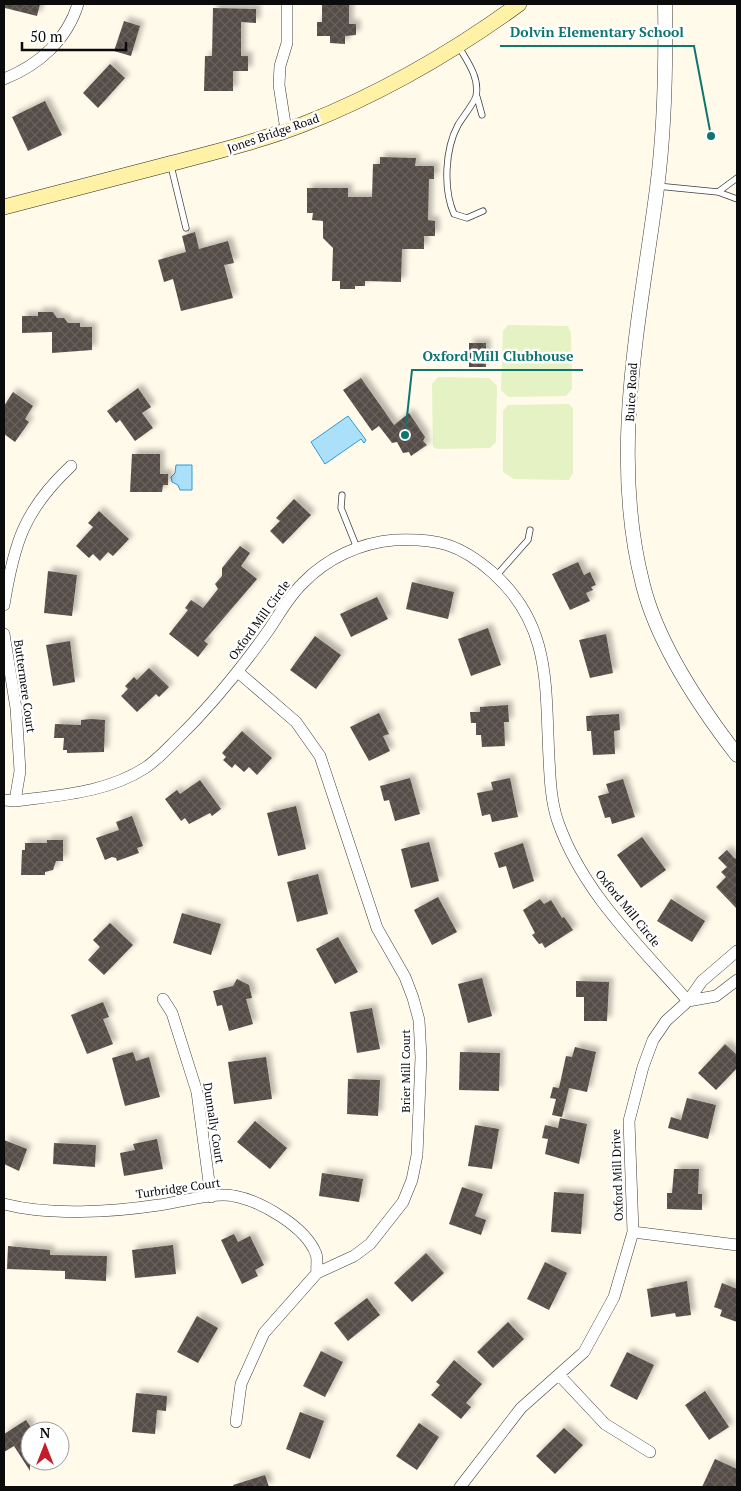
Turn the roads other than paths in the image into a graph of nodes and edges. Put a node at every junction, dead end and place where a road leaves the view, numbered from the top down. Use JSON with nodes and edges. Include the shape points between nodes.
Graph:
{"nodes":[{"id":1,"x":78,"y":4,"type":"edge"},
{"id":2,"x":287,"y":4,"type":"edge"},
{"id":3,"x":665,"y":4,"type":"edge"},
{"id":4,"x":515,"y":5,"type":"edge"},
{"id":5,"x":458,"y":45,"type":"junction"},
{"id":6,"x":4,"y":79,"type":"edge"},
{"id":7,"x":476,"y":97,"type":"junction"},
{"id":8,"x":482,"y":115,"type":"dead end"},
{"id":9,"x":286,"y":130,"type":"junction"},
{"id":10,"x":170,"y":164,"type":"junction"},
{"id":11,"x":737,"y":178,"type":"edge"},
{"id":12,"x":657,"y":186,"type":"junction"},
{"id":13,"x":718,"y":192,"type":"junction"},
{"id":14,"x":737,"y":199,"type":"edge"},
{"id":15,"x":4,"y":207,"type":"edge"},
{"id":16,"x":483,"y":211,"type":"dead end"},
{"id":17,"x":186,"y":228,"type":"dead end"},
{"id":18,"x":71,"y":466,"type":"dead end"},
{"id":19,"x":342,"y":495,"type":"dead end"},
{"id":20,"x":530,"y":530,"type":"dead end"},
{"id":21,"x":357,"y":548,"type":"junction"},
{"id":22,"x":496,"y":576,"type":"junction"},
{"id":23,"x":4,"y":604,"type":"edge"},
{"id":24,"x":4,"y":634,"type":"edge"},
{"id":25,"x":238,"y":672,"type":"junction"},
{"id":26,"x":737,"y":755,"type":"edge"},
{"id":27,"x":9,"y":801,"type":"edge"},
{"id":28,"x":737,"y":951,"type":"edge"},
{"id":29,"x":737,"y":980,"type":"edge"},
{"id":30,"x":163,"y":999,"type":"dead end"},
{"id":31,"x":688,"y":1001,"type":"junction"},
{"id":32,"x":211,"y":1197,"type":"junction"},
{"id":33,"x":4,"y":1204,"type":"edge"},
{"id":34,"x":632,"y":1232,"type":"junction"},
{"id":35,"x":737,"y":1245,"type":"edge"},
{"id":36,"x":316,"y":1272,"type":"junction"},
{"id":37,"x":559,"y":1375,"type":"junction"},
{"id":38,"x":236,"y":1422,"type":"dead end"},
{"id":39,"x":650,"y":1452,"type":"dead end"},
{"id":40,"x":460,"y":1487,"type":"edge"}],
"edges":[{"from":1,"to":6,"type":"street","via":[[67,32],[47,54]]},
{"from":2,"to":9,"type":"street","via":[[287,43],[280,66],[279,86]]},
{"from":3,"to":12,"type":"street","name":"Buice Road","via":[[665,96]]},
{"from":4,"to":5,"type":"main road","name":"Jones Bridge Road"},
{"from":5,"to":7,"type":"lane","via":[[474,72]]},
{"from":5,"to":9,"type":"main road","name":"Jones Bridge Road","via":[[361,99]]},
{"from":7,"to":8,"type":"lane"},
{"from":7,"to":16,"type":"lane","via":[[453,134],[448,160],[449,204],[454,214],[467,218]]},
{"from":9,"to":10,"type":"main road","name":"Jones Bridge Road"},
{"from":10,"to":15,"type":"main road","name":"Jones Bridge Road"},
{"from":10,"to":17,"type":"lane"},
{"from":11,"to":13,"type":"lane"},
{"from":12,"to":13,"type":"lane"},
{"from":12,"to":26,"type":"street","name":"Buice Road","via":[[634,348],[630,403],[628,480],[635,546],[643,586],[658,626],[693,693]]},
{"from":13,"to":14,"type":"lane"},
{"from":18,"to":23,"type":"street","via":[[52,483],[20,532]]},
{"from":19,"to":21,"type":"lane","via":[[341,508]]},
{"from":20,"to":22,"type":"lane","via":[[528,540]]},
{"from":21,"to":22,"type":"street","name":"Oxford Mill Circle","via":[[385,541],[419,539],[448,543]]},
{"from":21,"to":25,"type":"street","name":"Oxford Mill Circle","via":[[324,565],[302,583]]},
{"from":22,"to":31,"type":"street","name":"Oxford Mill Circle","via":[[516,596],[539,641],[545,673],[551,785],[557,820],[569,849],[596,894]]},
{"from":24,"to":27,"type":"street","name":"Buttermere Court","via":[[16,708],[20,771]]},
{"from":25,"to":27,"type":"street","name":"Oxford Mill Circle","via":[[198,719],[146,767],[99,788]]},
{"from":25,"to":36,"type":"street","name":"Brier Mill Court","via":[[296,722],[320,756],[367,902],[377,928],[405,978],[419,1020],[421,1067],[417,1154],[412,1180],[403,1202],[370,1244],[354,1256]]},
{"from":28,"to":31,"type":"street","name":"Oxford Mill Drive","via":[[702,981]]},
{"from":29,"to":31,"type":"street","via":[[716,996]]},
{"from":30,"to":32,"type":"street","name":"Dunnally Court","via":[[172,1013],[197,1092]]},
{"from":31,"to":34,"type":"street","name":"Oxford Mill Drive","via":[[666,1021],[653,1040],[629,1121]]},
{"from":32,"to":33,"type":"street","name":"Turbridge Court","via":[[93,1211]]},
{"from":32,"to":36,"type":"street","name":"Turbridge Court","via":[[233,1195],[272,1210],[305,1238],[316,1254]]},
{"from":34,"to":35,"type":"street"},
{"from":34,"to":37,"type":"street","name":"Oxford Mill Drive","via":[[614,1297],[584,1352]]},
{"from":36,"to":38,"type":"street","name":"Brier Mill Court","via":[[264,1333],[241,1384]]},
{"from":37,"to":39,"type":"street","via":[[606,1424]]},
{"from":37,"to":40,"type":"street","name":"Oxford Mill Drive","via":[[521,1408]]}]}
